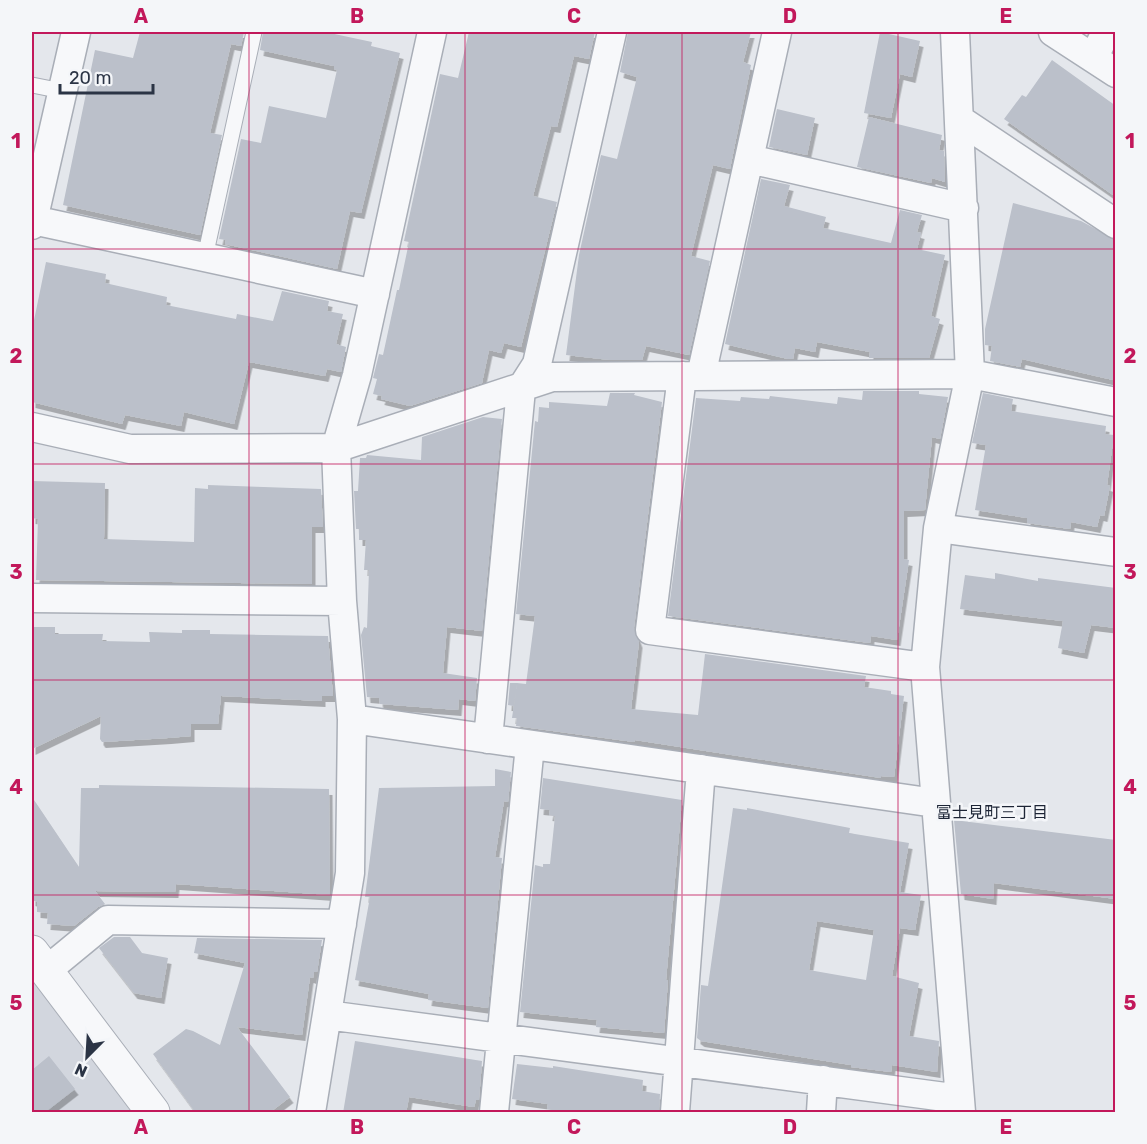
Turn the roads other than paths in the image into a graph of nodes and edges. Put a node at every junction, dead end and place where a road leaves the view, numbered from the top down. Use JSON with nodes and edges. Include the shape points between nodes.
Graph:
{"nodes":[{"id":1,"x":76,"y":32,"type":"edge"},
{"id":2,"x":254,"y":32,"type":"edge"},
{"id":3,"x":432,"y":32,"type":"edge"},
{"id":4,"x":612,"y":32,"type":"edge"},
{"id":5,"x":777,"y":32,"type":"edge"},
{"id":6,"x":955,"y":32,"type":"edge"},
{"id":7,"x":1053,"y":32,"type":"edge"},
{"id":8,"x":1106,"y":32,"type":"edge"},
{"id":9,"x":1105,"y":65,"type":"edge"},
{"id":10,"x":32,"y":84,"type":"edge"},
{"id":11,"x":62,"y":91,"type":"junction"},
{"id":12,"x":960,"y":120,"type":"junction"},
{"id":13,"x":749,"y":159,"type":"junction"},
{"id":14,"x":964,"y":208,"type":"junction"},
{"id":15,"x":32,"y":222,"type":"edge"},
{"id":16,"x":1116,"y":224,"type":"edge"},
{"id":17,"x":205,"y":257,"type":"junction"},
{"id":18,"x":375,"y":294,"type":"junction"},
{"id":19,"x":970,"y":374,"type":"junction"},
{"id":20,"x":692,"y":376,"type":"junction"},
{"id":21,"x":521,"y":389,"type":"junction"},
{"id":22,"x":1116,"y":402,"type":"edge"},
{"id":23,"x":32,"y":427,"type":"edge"},
{"id":24,"x":336,"y":448,"type":"junction"},
{"id":25,"x":938,"y":528,"type":"junction"},
{"id":26,"x":1116,"y":552,"type":"edge"},
{"id":27,"x":32,"y":598,"type":"edge"},
{"id":28,"x":342,"y":601,"type":"junction"},
{"id":29,"x":925,"y":667,"type":"junction"},
{"id":30,"x":351,"y":719,"type":"junction"},
{"id":31,"x":488,"y":739,"type":"junction"},
{"id":32,"x":530,"y":745,"type":"junction"},
{"id":33,"x":701,"y":769,"type":"junction"},
{"id":34,"x":935,"y":802,"type":"junction"},
{"id":35,"x":342,"y":924,"type":"junction"},
{"id":36,"x":39,"y":961,"type":"edge"},
{"id":37,"x":327,"y":1015,"type":"junction"},
{"id":38,"x":501,"y":1038,"type":"junction"},
{"id":39,"x":679,"y":1062,"type":"junction"},
{"id":40,"x":824,"y":1080,"type":"junction"},
{"id":41,"x":961,"y":1106,"type":"edge"},
{"id":42,"x":153,"y":1113,"type":"edge"},
{"id":43,"x":311,"y":1113,"type":"edge"},
{"id":44,"x":494,"y":1113,"type":"edge"},
{"id":45,"x":675,"y":1113,"type":"edge"},
{"id":46,"x":821,"y":1113,"type":"edge"}],
"edges":[{"from":1,"to":11,"type":"street"},
{"from":2,"to":17,"type":"lane"},
{"from":3,"to":18,"type":"street"},
{"from":4,"to":21,"type":"street","via":[[537,364]]},
{"from":5,"to":13,"type":"street"},
{"from":6,"to":12,"type":"street"},
{"from":7,"to":9,"type":"street"},
{"from":8,"to":9,"type":"street"},
{"from":10,"to":11,"type":"lane"},
{"from":11,"to":15,"type":"street"},
{"from":12,"to":14,"type":"street"},
{"from":12,"to":16,"type":"street"},
{"from":13,"to":14,"type":"street"},
{"from":13,"to":20,"type":"street"},
{"from":14,"to":19,"type":"street"},
{"from":15,"to":17,"type":"street"},
{"from":17,"to":18,"type":"street"},
{"from":18,"to":24,"type":"street"},
{"from":19,"to":20,"type":"street"},
{"from":19,"to":22,"type":"street"},
{"from":19,"to":25,"type":"street"},
{"from":20,"to":21,"type":"street","via":[[552,377]]},
{"from":20,"to":29,"type":"street","via":[[650,630]]},
{"from":21,"to":24,"type":"street"},
{"from":21,"to":31,"type":"street"},
{"from":23,"to":24,"type":"street","via":[[130,449]]},
{"from":24,"to":28,"type":"street"},
{"from":25,"to":26,"type":"street"},
{"from":25,"to":29,"type":"street"},
{"from":27,"to":28,"type":"street"},
{"from":28,"to":30,"type":"street"},
{"from":29,"to":34,"type":"street"},
{"from":30,"to":31,"type":"street"},
{"from":30,"to":35,"type":"street","via":[[350,873]]},
{"from":31,"to":32,"type":"street"},
{"from":32,"to":33,"type":"street"},
{"from":32,"to":38,"type":"street"},
{"from":33,"to":34,"type":"street"},
{"from":33,"to":39,"type":"street"},
{"from":34,"to":41,"type":"street"},
{"from":35,"to":36,"type":"street","via":[[108,920]]},
{"from":35,"to":37,"type":"street"},
{"from":36,"to":42,"type":"street"},
{"from":37,"to":38,"type":"street"},
{"from":37,"to":43,"type":"street"},
{"from":38,"to":39,"type":"street"},
{"from":38,"to":44,"type":"street"},
{"from":39,"to":40,"type":"street"},
{"from":39,"to":45,"type":"street"},
{"from":40,"to":41,"type":"street"},
{"from":40,"to":46,"type":"street"}]}
